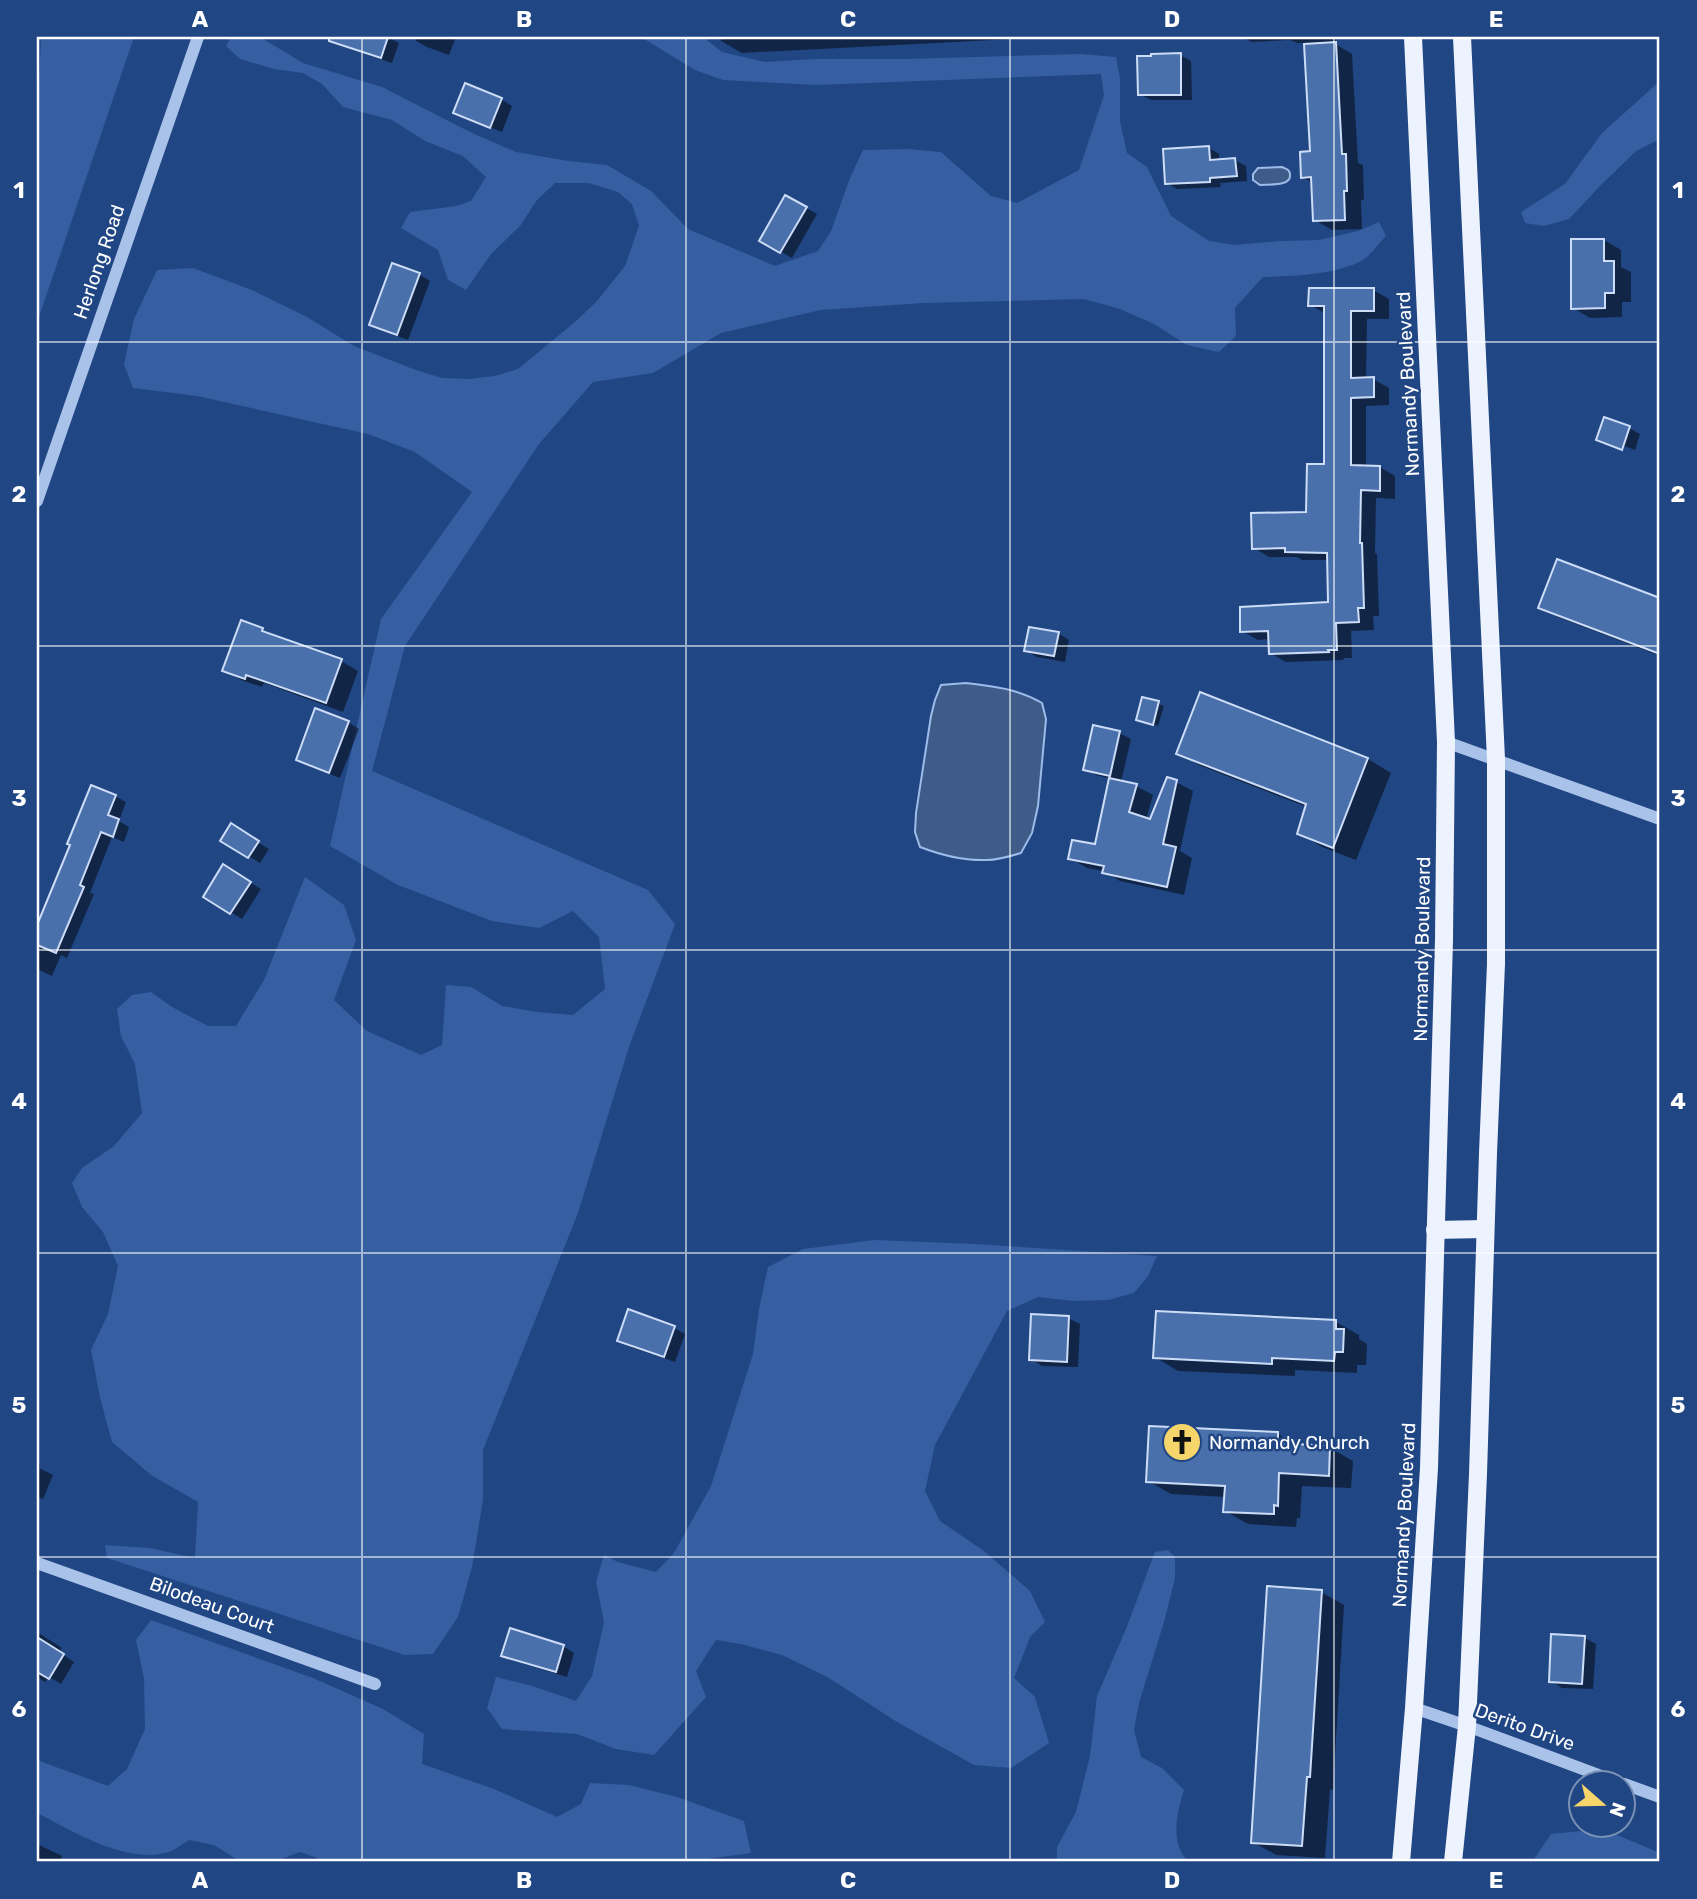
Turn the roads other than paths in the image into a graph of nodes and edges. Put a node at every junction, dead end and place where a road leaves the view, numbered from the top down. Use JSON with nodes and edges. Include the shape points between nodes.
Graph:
{"nodes":[{"id":1,"x":198,"y":37,"type":"edge"},
{"id":2,"x":1413,"y":37,"type":"edge"},
{"id":3,"x":1462,"y":37,"type":"edge"},
{"id":4,"x":37,"y":501,"type":"edge"},
{"id":5,"x":1446,"y":742,"type":"junction"},
{"id":6,"x":1496,"y":760,"type":"junction"},
{"id":7,"x":1660,"y":819,"type":"edge"},
{"id":8,"x":1485,"y":1229,"type":"junction"},
{"id":9,"x":1436,"y":1230,"type":"junction"},
{"id":10,"x":37,"y":1563,"type":"edge"},
{"id":11,"x":375,"y":1684,"type":"dead end"},
{"id":12,"x":1414,"y":1708,"type":"junction"},
{"id":13,"x":1467,"y":1726,"type":"junction"},
{"id":14,"x":1585,"y":1770,"type":"edge"},
{"id":15,"x":1638,"y":1789,"type":"edge"},
{"id":16,"x":1660,"y":1797,"type":"edge"},
{"id":17,"x":1401,"y":1862,"type":"edge"},
{"id":18,"x":1454,"y":1862,"type":"edge"}],
"edges":[{"from":1,"to":4,"type":"street","name":"Herlong Road"},
{"from":2,"to":5,"type":"main road","name":"Normandy Boulevard"},
{"from":3,"to":6,"type":"main road"},
{"from":5,"to":6,"type":"street"},
{"from":5,"to":9,"type":"main road","name":"Normandy Boulevard"},
{"from":6,"to":7,"type":"street"},
{"from":6,"to":8,"type":"main road","via":[[1496,964]]},
{"from":8,"to":9,"type":"main road"},
{"from":8,"to":13,"type":"main road"},
{"from":9,"to":12,"type":"main road","name":"Normandy Boulevard","via":[[1429,1468]]},
{"from":10,"to":11,"type":"street","name":"Bilodeau Court"},
{"from":12,"to":13,"type":"street","name":"Derito Drive"},
{"from":12,"to":17,"type":"main road","name":"Normandy Boulevard"},
{"from":13,"to":14,"type":"street","name":"Derito Drive"},
{"from":13,"to":18,"type":"main road"},
{"from":15,"to":16,"type":"street","name":"Derito Drive"}]}
